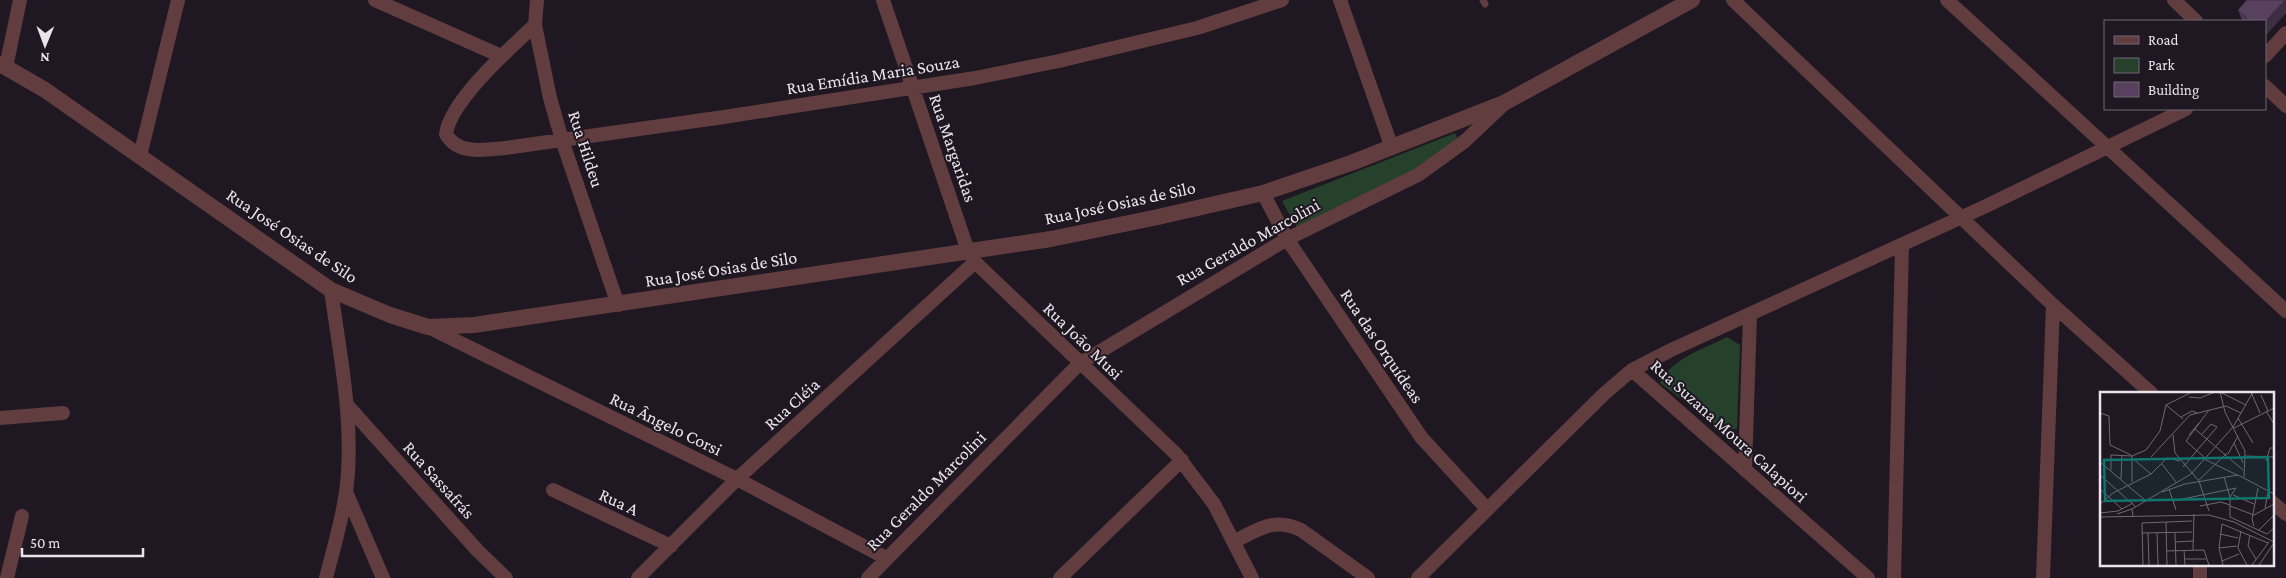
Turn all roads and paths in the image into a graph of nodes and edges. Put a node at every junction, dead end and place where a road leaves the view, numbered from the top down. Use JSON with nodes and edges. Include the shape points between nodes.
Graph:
{"nodes":[{"id":1,"x":20,"y":0,"type":"edge"},
{"id":2,"x":178,"y":0,"type":"edge"},
{"id":3,"x":375,"y":0,"type":"edge"},
{"id":4,"x":537,"y":0,"type":"edge"},
{"id":5,"x":883,"y":0,"type":"edge"},
{"id":6,"x":1282,"y":0,"type":"edge"},
{"id":7,"x":1340,"y":0,"type":"edge"},
{"id":8,"x":1692,"y":0,"type":"edge"},
{"id":9,"x":1733,"y":0,"type":"edge"},
{"id":10,"x":1947,"y":0,"type":"edge"},
{"id":11,"x":2174,"y":0,"type":"edge"},
{"id":12,"x":2195,"y":20,"type":"edge"},
{"id":13,"x":535,"y":25,"type":"junction"},
{"id":14,"x":2286,"y":33,"type":"edge"},
{"id":15,"x":2266,"y":55,"type":"edge"},
{"id":16,"x":501,"y":56,"type":"junction"},
{"id":17,"x":3,"y":65,"type":"edge"},
{"id":18,"x":2266,"y":87,"type":"edge"},
{"id":19,"x":912,"y":89,"type":"junction"},
{"id":20,"x":1504,"y":103,"type":"junction"},
{"id":21,"x":2286,"y":106,"type":"edge"},
{"id":22,"x":2184,"y":110,"type":"edge"},
{"id":23,"x":562,"y":140,"type":"junction"},
{"id":24,"x":1392,"y":148,"type":"junction"},
{"id":25,"x":2107,"y":148,"type":"junction"},
{"id":26,"x":140,"y":156,"type":"junction"},
{"id":27,"x":1263,"y":193,"type":"junction"},
{"id":28,"x":1962,"y":217,"type":"junction"},
{"id":29,"x":1287,"y":239,"type":"junction"},
{"id":30,"x":1902,"y":245,"type":"junction"},
{"id":31,"x":971,"y":257,"type":"junction"},
{"id":32,"x":331,"y":290,"type":"junction"},
{"id":33,"x":618,"y":305,"type":"junction"},
{"id":34,"x":2053,"y":305,"type":"junction"},
{"id":35,"x":2286,"y":311,"type":"edge"},
{"id":36,"x":1750,"y":315,"type":"junction"},
{"id":37,"x":428,"y":327,"type":"junction"},
{"id":38,"x":1080,"y":364,"type":"junction"},
{"id":39,"x":1632,"y":370,"type":"junction"},
{"id":40,"x":2150,"y":392,"type":"edge"},
{"id":41,"x":346,"y":405,"type":"junction"},
{"id":42,"x":63,"y":413,"type":"dead end"},
{"id":43,"x":0,"y":418,"type":"edge"},
{"id":44,"x":1179,"y":457,"type":"junction"},
{"id":45,"x":1745,"y":470,"type":"junction"},
{"id":46,"x":737,"y":480,"type":"junction"},
{"id":47,"x":553,"y":490,"type":"dead end"},
{"id":48,"x":346,"y":492,"type":"junction"},
{"id":49,"x":2274,"y":504,"type":"edge"},
{"id":50,"x":1487,"y":509,"type":"junction"},
{"id":51,"x":2286,"y":514,"type":"edge"},
{"id":52,"x":22,"y":516,"type":"dead end"},
{"id":53,"x":1235,"y":541,"type":"junction"},
{"id":54,"x":671,"y":546,"type":"junction"},
{"id":55,"x":886,"y":558,"type":"junction"},
{"id":56,"x":1248,"y":575,"type":"edge"},
{"id":57,"x":874,"y":576,"type":"edge"},
{"id":58,"x":7,"y":578,"type":"edge"},
{"id":59,"x":326,"y":578,"type":"edge"},
{"id":60,"x":383,"y":578,"type":"edge"},
{"id":61,"x":506,"y":578,"type":"edge"},
{"id":62,"x":638,"y":578,"type":"edge"},
{"id":63,"x":1060,"y":578,"type":"edge"},
{"id":64,"x":1368,"y":578,"type":"edge"},
{"id":65,"x":1418,"y":578,"type":"edge"},
{"id":66,"x":1868,"y":578,"type":"edge"},
{"id":67,"x":1894,"y":578,"type":"edge"},
{"id":68,"x":2043,"y":578,"type":"edge"}],
"edges":[{"from":1,"to":17,"type":"street"},
{"from":2,"to":26,"type":"street"},
{"from":3,"to":16,"type":"street"},
{"from":4,"to":13,"type":"street","name":"Rua Hildeu"},
{"from":5,"to":19,"type":"street","name":"Rua Margaridas"},
{"from":6,"to":19,"type":"street","name":"Rua Emídia Maria Souza","via":[[1188,30],[1059,61]]},
{"from":7,"to":24,"type":"street"},
{"from":8,"to":20,"type":"street","name":"Rua Geraldo Marcolini"},
{"from":9,"to":28,"type":"street"},
{"from":10,"to":25,"type":"street"},
{"from":11,"to":12,"type":"street"},
{"from":13,"to":16,"type":"street"},
{"from":13,"to":23,"type":"street","name":"Rua Hildeu"},
{"from":14,"to":15,"type":"street"},
{"from":16,"to":23,"type":"street","name":"Rua Emídia Maria Souza","via":[[450,120],[446,134],[449,140],[464,149],[504,148]]},
{"from":17,"to":26,"type":"street","name":"Rua José Osias de Silo"},
{"from":18,"to":21,"type":"street"},
{"from":19,"to":23,"type":"street","name":"Rua Emídia Maria Souza"},
{"from":19,"to":31,"type":"street","name":"Rua Margaridas"},
{"from":20,"to":24,"type":"street","name":"Rua José Osias de Silo"},
{"from":20,"to":29,"type":"street","name":"Rua Geraldo Marcolini","via":[[1465,141],[1418,175]]},
{"from":22,"to":25,"type":"street"},
{"from":23,"to":33,"type":"street","name":"Rua Hildeu"},
{"from":24,"to":27,"type":"street","name":"Rua José Osias de Silo"},
{"from":25,"to":28,"type":"street"},
{"from":25,"to":35,"type":"street"},
{"from":26,"to":32,"type":"street","name":"Rua José Osias de Silo"},
{"from":27,"to":29,"type":"street","name":"Rua das Orquídeas"},
{"from":27,"to":31,"type":"street","name":"Rua José Osias de Silo"},
{"from":28,"to":30,"type":"street"},
{"from":28,"to":34,"type":"street"},
{"from":29,"to":38,"type":"street","name":"Rua Geraldo Marcolini"},
{"from":29,"to":50,"type":"street","name":"Rua das Orquídeas","via":[[1420,437]]},
{"from":30,"to":36,"type":"street"},
{"from":30,"to":67,"type":"street"},
{"from":31,"to":33,"type":"street","name":"Rua José Osias de Silo"},
{"from":31,"to":38,"type":"street","name":"Rua João Musi"},
{"from":31,"to":46,"type":"street","name":"Rua Cléia"},
{"from":32,"to":37,"type":"street","name":"Rua José Osias de Silo"},
{"from":32,"to":41,"type":"street"},
{"from":33,"to":37,"type":"street","name":"Rua José Osias de Silo","via":[[474,325]]},
{"from":34,"to":40,"type":"street"},
{"from":34,"to":68,"type":"street"},
{"from":36,"to":39,"type":"street"},
{"from":36,"to":45,"type":"street"},
{"from":37,"to":46,"type":"street","name":"Rua Ângelo Corsi"},
{"from":38,"to":44,"type":"street","name":"Rua João Musi"},
{"from":38,"to":55,"type":"street","name":"Rua Geraldo Marcolini"},
{"from":39,"to":45,"type":"street","name":"Rua Suzana Moura Calapiori"},
{"from":39,"to":50,"type":"street","name":"Rua Suzana Moura Calapiori"},
{"from":41,"to":48,"type":"street"},
{"from":41,"to":61,"type":"street","name":"Rua Sassafrás"},
{"from":42,"to":43,"type":"street"},
{"from":44,"to":53,"type":"street","name":"Rua João Musi","via":[[1214,504]]},
{"from":44,"to":63,"type":"street"},
{"from":45,"to":66,"type":"street","name":"Rua Suzana Moura Calapiori"},
{"from":46,"to":54,"type":"street","name":"Rua Cléia"},
{"from":46,"to":55,"type":"street","name":"Rua Ângelo Corsi"},
{"from":47,"to":54,"type":"street","name":"Rua A"},
{"from":48,"to":59,"type":"street"},
{"from":48,"to":60,"type":"street"},
{"from":49,"to":51,"type":"street"},
{"from":50,"to":65,"type":"street","name":"Rua Suzana Moura Calapiori"},
{"from":52,"to":58,"type":"street"},
{"from":53,"to":56,"type":"street","name":"Rua João Musi"},
{"from":53,"to":64,"type":"street","via":[[1267,525],[1290,524]]},
{"from":54,"to":62,"type":"street","name":"Rua Cléia"},
{"from":55,"to":57,"type":"street","name":"Rua Geraldo Marcolini"}]}
